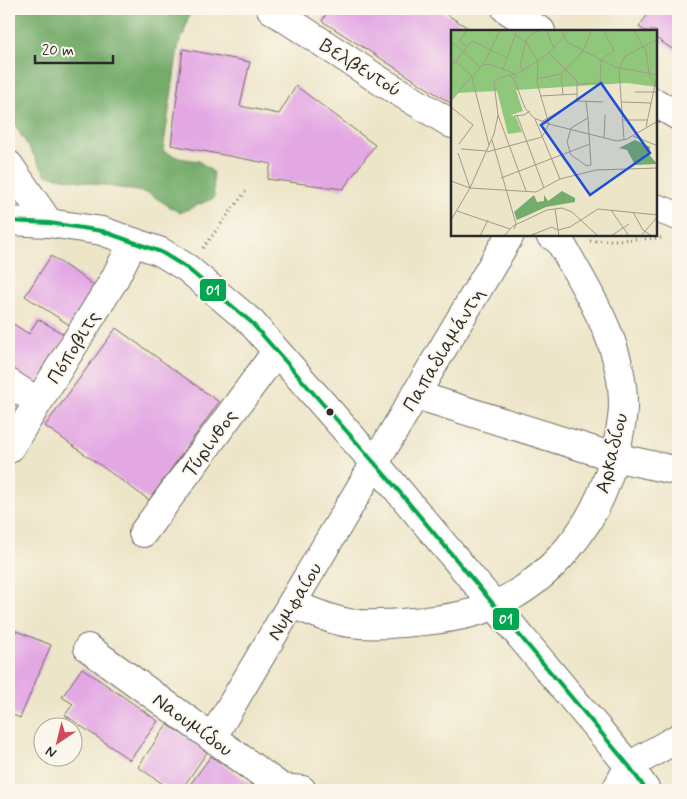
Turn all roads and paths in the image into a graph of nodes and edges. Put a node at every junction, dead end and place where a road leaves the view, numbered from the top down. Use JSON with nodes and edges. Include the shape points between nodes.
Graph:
{"nodes":[{"id":1,"x":271,"y":9,"type":"edge"},
{"id":2,"x":506,"y":9,"type":"edge"},
{"id":3,"x":539,"y":30,"type":"edge"},
{"id":4,"x":657,"y":103,"type":"edge"},
{"id":5,"x":678,"y":116,"type":"edge"},
{"id":6,"x":451,"y":123,"type":"edge"},
{"id":7,"x":9,"y":165,"type":"edge"},
{"id":8,"x":246,"y":190,"type":"dead end"},
{"id":9,"x":657,"y":209,"type":"edge"},
{"id":10,"x":9,"y":220,"type":"edge"},
{"id":11,"x":49,"y":223,"type":"junction"},
{"id":12,"x":671,"y":227,"type":"edge"},
{"id":13,"x":509,"y":236,"type":"edge"},
{"id":14,"x":555,"y":237,"type":"edge"},
{"id":15,"x":133,"y":242,"type":"junction"},
{"id":16,"x":187,"y":268,"type":"junction"},
{"id":17,"x":276,"y":352,"type":"junction"},
{"id":18,"x":9,"y":383,"type":"edge"},
{"id":19,"x":416,"y":395,"type":"junction"},
{"id":20,"x":38,"y":402,"type":"junction"},
{"id":21,"x":9,"y":449,"type":"edge"},
{"id":22,"x":614,"y":457,"type":"junction"},
{"id":23,"x":375,"y":464,"type":"junction"},
{"id":24,"x":678,"y":471,"type":"edge"},
{"id":25,"x":143,"y":534,"type":"dead end"},
{"id":26,"x":292,"y":604,"type":"junction"},
{"id":27,"x":495,"y":604,"type":"junction"},
{"id":28,"x":88,"y":648,"type":"dead end"},
{"id":29,"x":212,"y":738,"type":"junction"},
{"id":30,"x":678,"y":738,"type":"edge"},
{"id":31,"x":628,"y":766,"type":"junction"},
{"id":32,"x":288,"y":790,"type":"edge"},
{"id":33,"x":616,"y":790,"type":"edge"},
{"id":34,"x":646,"y":790,"type":"edge"}],
"edges":[{"from":1,"to":6,"type":"street","name":"Βελβεντού"},
{"from":2,"to":3,"type":"street"},
{"from":4,"to":5,"type":"street"},
{"from":7,"to":11,"type":"street"},
{"from":8,"to":16,"type":"path"},
{"from":9,"to":12,"type":"street"},
{"from":10,"to":11,"type":"street"},
{"from":11,"to":15,"type":"street","via":[[102,231]]},
{"from":12,"to":14,"type":"path","via":[[656,240],[598,242]]},
{"from":13,"to":19,"type":"street","name":"Παπαδιαμάντη"},
{"from":14,"to":22,"type":"street","name":"Αρκαδίου","via":[[602,320],[614,349],[623,404]]},
{"from":15,"to":16,"type":"street","via":[[160,252]]},
{"from":15,"to":20,"type":"street","name":"Πόποβιτς","via":[[114,280]]},
{"from":16,"to":17,"type":"street","via":[[251,322]]},
{"from":17,"to":23,"type":"street"},
{"from":17,"to":25,"type":"street","name":"Τύρινθος"},
{"from":18,"to":20,"type":"street"},
{"from":19,"to":22,"type":"street"},
{"from":19,"to":23,"type":"street","name":"Παπαδιαμάντη"},
{"from":20,"to":21,"type":"street","name":"Πόποβιτς"},
{"from":22,"to":24,"type":"street"},
{"from":22,"to":27,"type":"street","name":"Αρκαδίου","via":[[607,484],[582,532],[539,577]]},
{"from":23,"to":26,"type":"street","name":"Νυμφαίου"},
{"from":23,"to":27,"type":"street"},
{"from":26,"to":27,"type":"street","name":"Αρκαδίου","via":[[325,617],[371,625],[448,618]]},
{"from":26,"to":29,"type":"street","name":"Νυμφαίου"},
{"from":27,"to":31,"type":"street"},
{"from":28,"to":29,"type":"street","name":"Ναουμίδου"},
{"from":29,"to":32,"type":"street","name":"Ναουμίδου"},
{"from":30,"to":31,"type":"street"},
{"from":31,"to":33,"type":"street"},
{"from":31,"to":34,"type":"street"}]}
